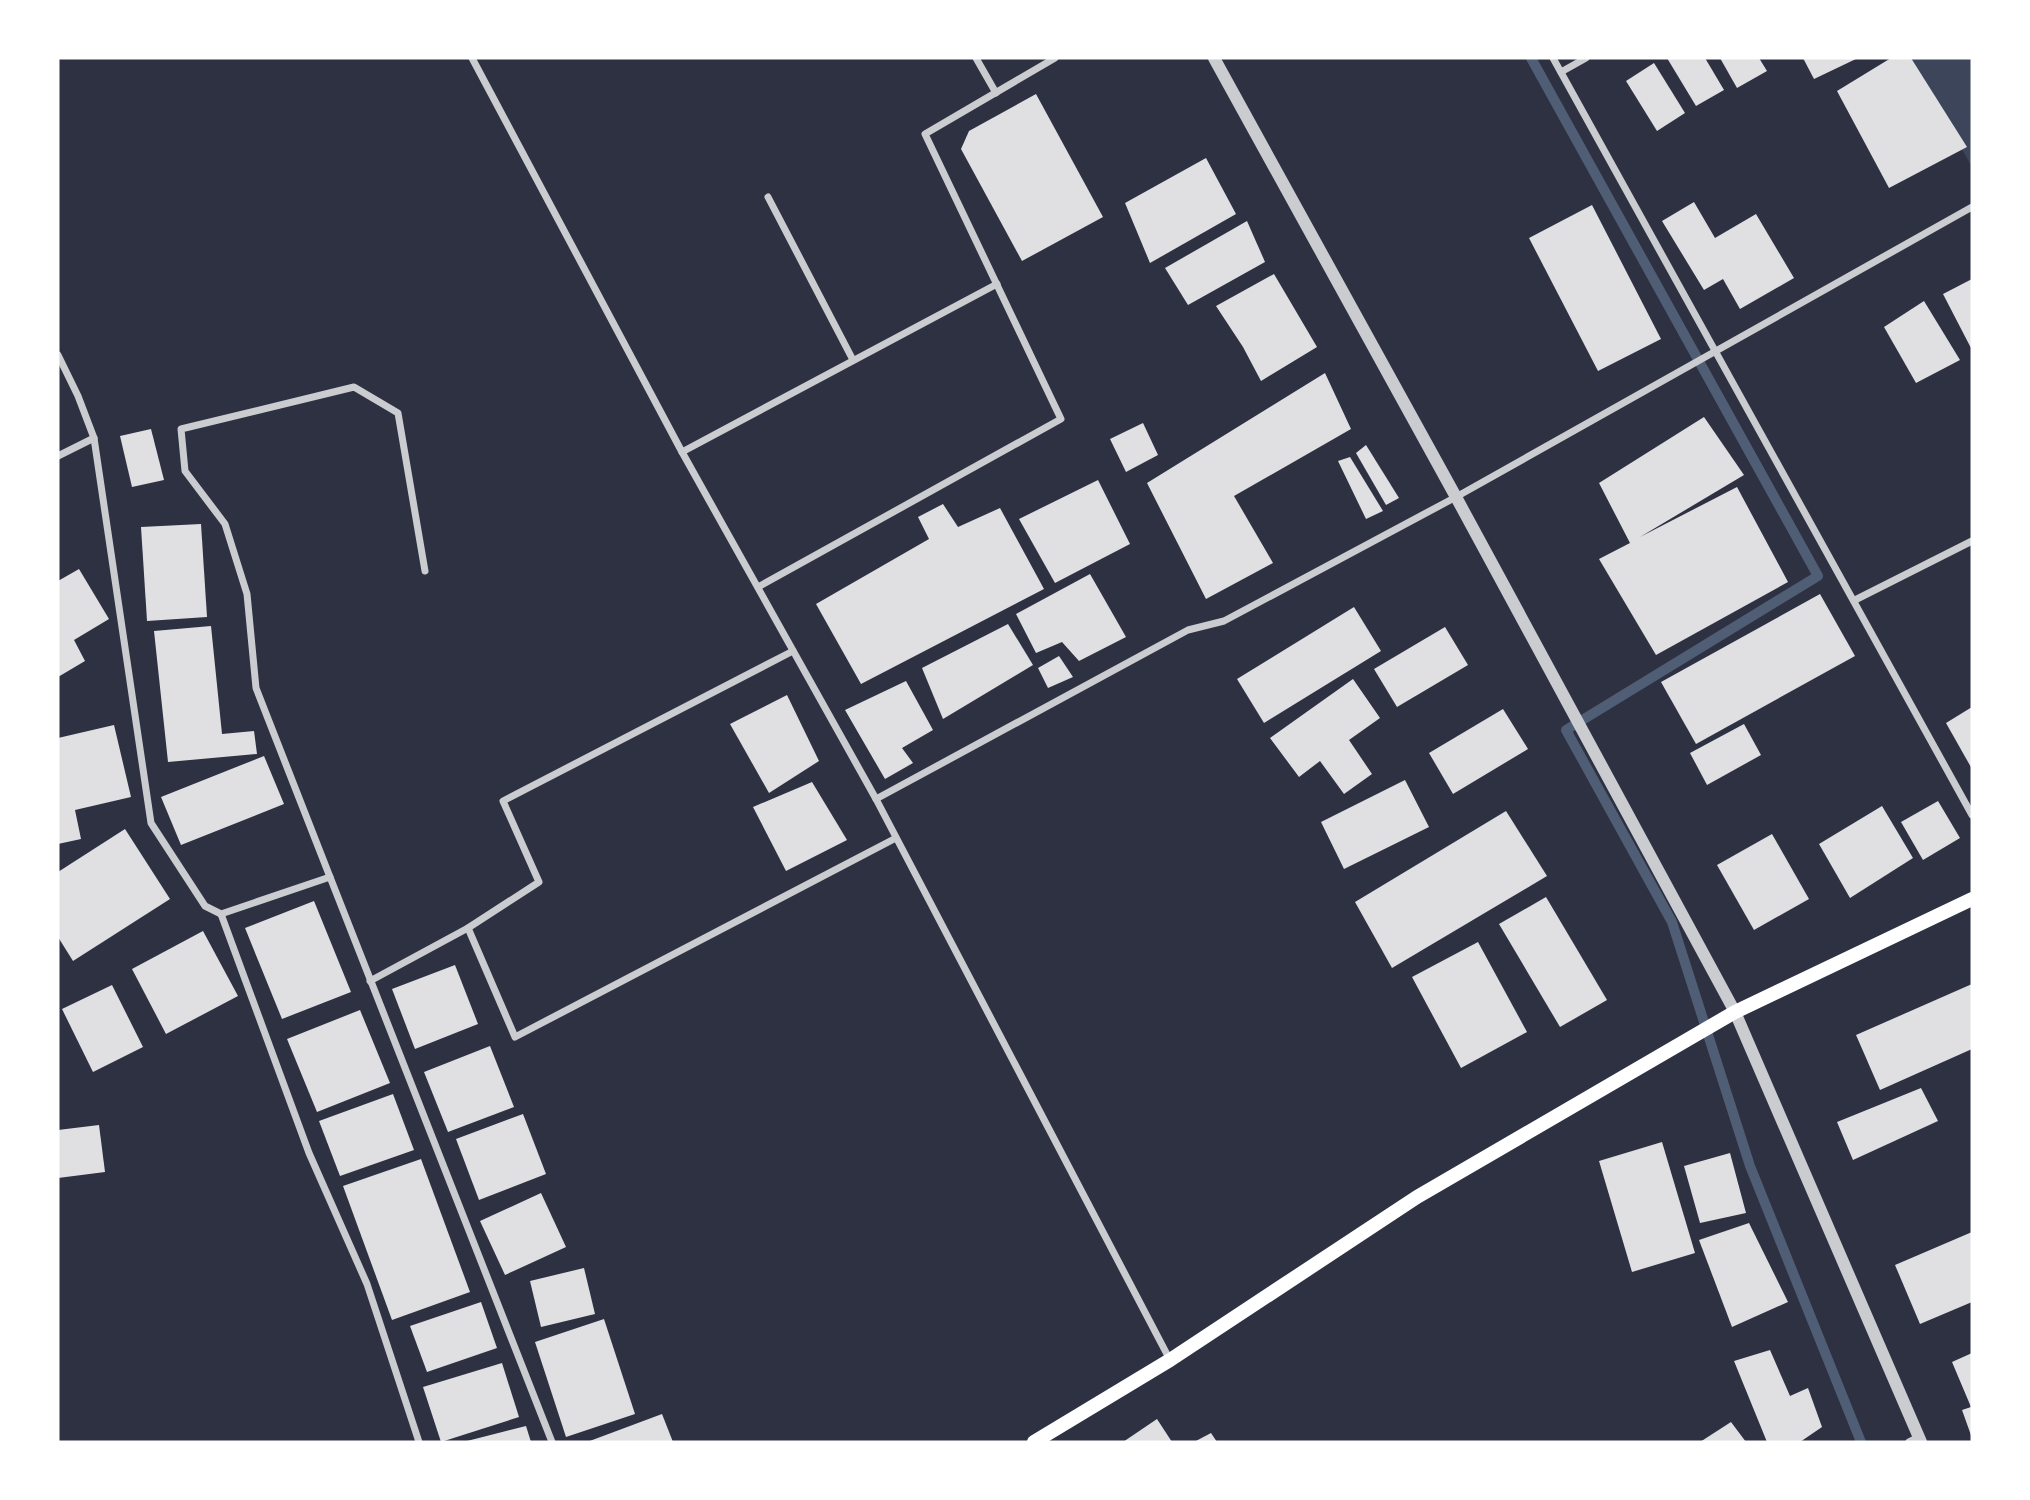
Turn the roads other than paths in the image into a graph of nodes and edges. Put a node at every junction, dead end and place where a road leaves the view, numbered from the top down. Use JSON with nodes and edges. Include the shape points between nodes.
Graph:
{"nodes":[{"id":1,"x":472,"y":58,"type":"edge"},
{"id":2,"x":976,"y":58,"type":"edge"},
{"id":3,"x":1055,"y":58,"type":"edge"},
{"id":4,"x":1214,"y":58,"type":"edge"},
{"id":5,"x":1553,"y":58,"type":"edge"},
{"id":6,"x":1586,"y":58,"type":"edge"},
{"id":7,"x":1561,"y":72,"type":"junction"},
{"id":8,"x":996,"y":93,"type":"junction"},
{"id":9,"x":768,"y":197,"type":"dead end"},
{"id":10,"x":1972,"y":207,"type":"edge"},
{"id":11,"x":997,"y":284,"type":"junction"},
{"id":12,"x":1715,"y":350,"type":"junction"},
{"id":13,"x":58,"y":355,"type":"edge"},
{"id":14,"x":853,"y":360,"type":"junction"},
{"id":15,"x":94,"y":439,"type":"junction"},
{"id":16,"x":682,"y":452,"type":"junction"},
{"id":17,"x":58,"y":456,"type":"edge"},
{"id":18,"x":1456,"y":497,"type":"junction"},
{"id":19,"x":1972,"y":541,"type":"edge"},
{"id":20,"x":425,"y":572,"type":"dead end"},
{"id":21,"x":758,"y":587,"type":"junction"},
{"id":22,"x":1855,"y":600,"type":"junction"},
{"id":23,"x":793,"y":651,"type":"junction"},
{"id":24,"x":876,"y":799,"type":"junction"},
{"id":25,"x":1972,"y":815,"type":"edge"},
{"id":26,"x":896,"y":838,"type":"junction"},
{"id":27,"x":330,"y":877,"type":"junction"},
{"id":28,"x":1972,"y":899,"type":"edge"},
{"id":29,"x":221,"y":914,"type":"junction"},
{"id":30,"x":468,"y":928,"type":"junction"},
{"id":31,"x":369,"y":981,"type":"junction"},
{"id":32,"x":1735,"y":1013,"type":"junction"},
{"id":33,"x":1170,"y":1360,"type":"junction"},
{"id":34,"x":1916,"y":1441,"type":"edge"},
{"id":35,"x":419,"y":1442,"type":"edge"},
{"id":36,"x":552,"y":1442,"type":"edge"},
{"id":37,"x":1034,"y":1442,"type":"edge"}],
"edges":[{"from":1,"to":16,"type":"street"},
{"from":2,"to":8,"type":"street"},
{"from":3,"to":8,"type":"street"},
{"from":4,"to":18,"type":"street"},
{"from":5,"to":7,"type":"street"},
{"from":6,"to":7,"type":"street"},
{"from":7,"to":12,"type":"street"},
{"from":8,"to":11,"type":"street","via":[[925,134]]},
{"from":9,"to":14,"type":"street"},
{"from":10,"to":12,"type":"street"},
{"from":11,"to":14,"type":"street"},
{"from":11,"to":21,"type":"street","via":[[1061,419]]},
{"from":12,"to":18,"type":"street"},
{"from":12,"to":22,"type":"street"},
{"from":13,"to":15,"type":"street"},
{"from":14,"to":16,"type":"street"},
{"from":15,"to":17,"type":"street"},
{"from":15,"to":29,"type":"street","via":[[151,823],[205,906]]},
{"from":16,"to":21,"type":"street"},
{"from":18,"to":24,"type":"street","via":[[1224,621],[1188,630]]},
{"from":18,"to":32,"type":"street"},
{"from":19,"to":22,"type":"street"},
{"from":20,"to":27,"type":"street","via":[[398,413],[354,387],[181,429],[185,471],[225,524],[247,594],[256,688]]},
{"from":21,"to":23,"type":"street"},
{"from":22,"to":25,"type":"street"},
{"from":23,"to":24,"type":"street"},
{"from":23,"to":30,"type":"street","via":[[503,801],[539,882]]},
{"from":24,"to":26,"type":"street"},
{"from":26,"to":30,"type":"street","via":[[514,1037]]},
{"from":26,"to":33,"type":"street"},
{"from":27,"to":29,"type":"street"},
{"from":27,"to":31,"type":"street"},
{"from":28,"to":32,"type":"main road"},
{"from":29,"to":35,"type":"street","via":[[309,1153],[367,1284]]},
{"from":30,"to":31,"type":"street"},
{"from":31,"to":36,"type":"street"},
{"from":32,"to":33,"type":"main road","via":[[1416,1197]]},
{"from":32,"to":34,"type":"street"},
{"from":33,"to":37,"type":"main road"}]}
